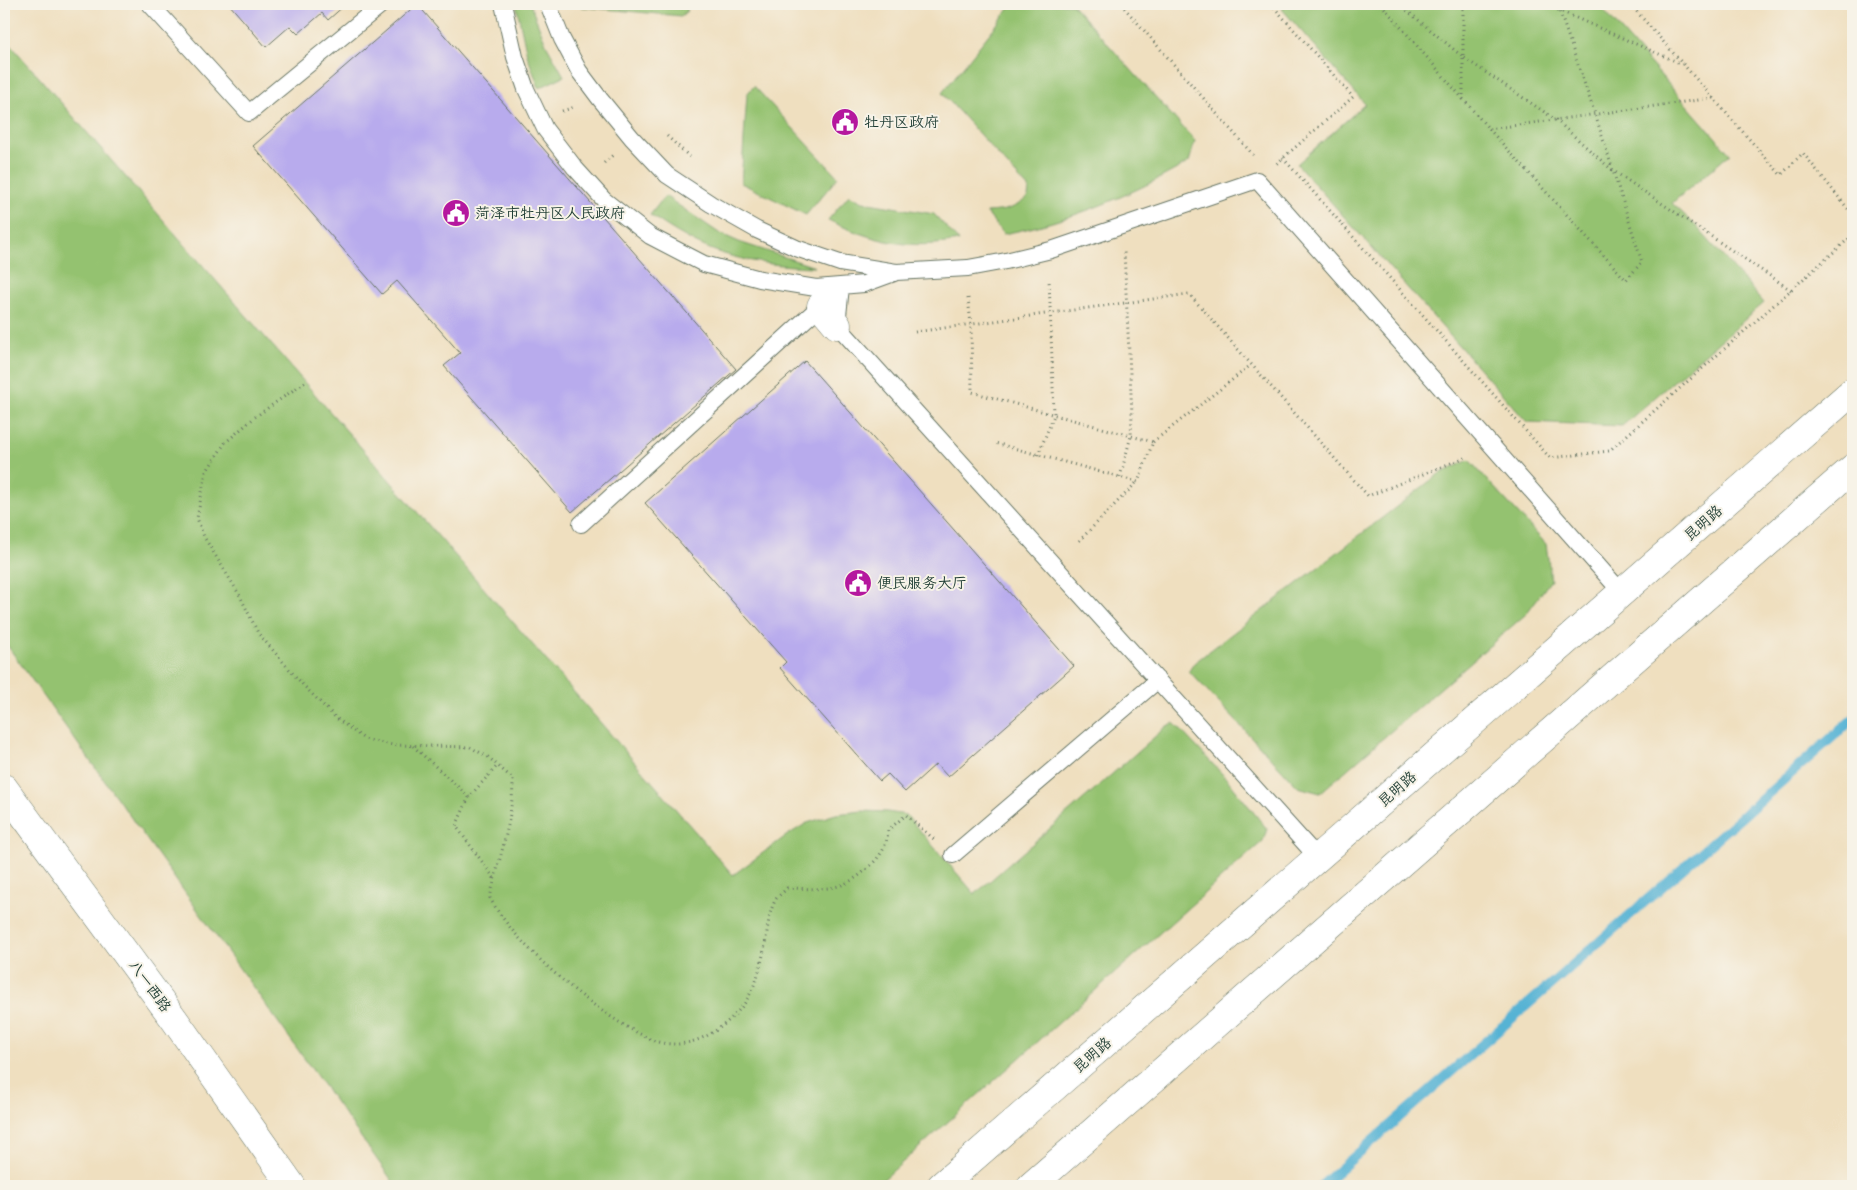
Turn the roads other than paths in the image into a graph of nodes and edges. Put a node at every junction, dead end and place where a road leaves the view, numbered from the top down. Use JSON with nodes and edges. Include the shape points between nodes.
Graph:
{"nodes":[{"id":1,"x":150,"y":4,"type":"edge"},
{"id":2,"x":382,"y":4,"type":"edge"},
{"id":3,"x":504,"y":4,"type":"edge"},
{"id":4,"x":548,"y":4,"type":"edge"},
{"id":5,"x":896,"y":272,"type":"junction"},
{"id":6,"x":841,"y":286,"type":"junction"},
{"id":7,"x":829,"y":316,"type":"junction"},
{"id":8,"x":1853,"y":391,"type":"edge"},
{"id":9,"x":1853,"y":468,"type":"edge"},
{"id":10,"x":581,"y":524,"type":"dead end"},
{"id":11,"x":1623,"y":594,"type":"junction"},
{"id":12,"x":1158,"y":680,"type":"junction"},
{"id":13,"x":4,"y":788,"type":"edge"},
{"id":14,"x":953,"y":855,"type":"road end"},
{"id":15,"x":1318,"y":858,"type":"junction"},
{"id":16,"x":292,"y":1186,"type":"edge"},
{"id":17,"x":941,"y":1186,"type":"edge"},
{"id":18,"x":1031,"y":1186,"type":"edge"}],
"edges":[{"from":1,"to":2,"type":"lane","via":[[249,113]]},
{"from":3,"to":6,"type":"lane","via":[[515,57],[539,118],[604,200],[650,236],[704,264],[806,287]]},
{"from":4,"to":5,"type":"lane","via":[[579,71],[632,138],[667,175],[711,204],[796,248],[840,263]]},
{"from":5,"to":6,"type":"lane","via":[[864,284]]},
{"from":5,"to":11,"type":"lane","via":[[968,268],[1052,250],[1257,180]]},
{"from":6,"to":7,"type":"lane"},
{"from":6,"to":7,"type":"lane"},
{"from":7,"to":10,"type":"lane"},
{"from":7,"to":12,"type":"lane"},
{"from":8,"to":11,"type":"main road","name":"昆明路"},
{"from":9,"to":18,"type":"main road"},
{"from":11,"to":15,"type":"main road","name":"昆明路"},
{"from":12,"to":14,"type":"lane"},
{"from":12,"to":15,"type":"lane"},
{"from":13,"to":16,"type":"main road","name":"八一西路"},
{"from":15,"to":17,"type":"main road","name":"昆明路"}]}
